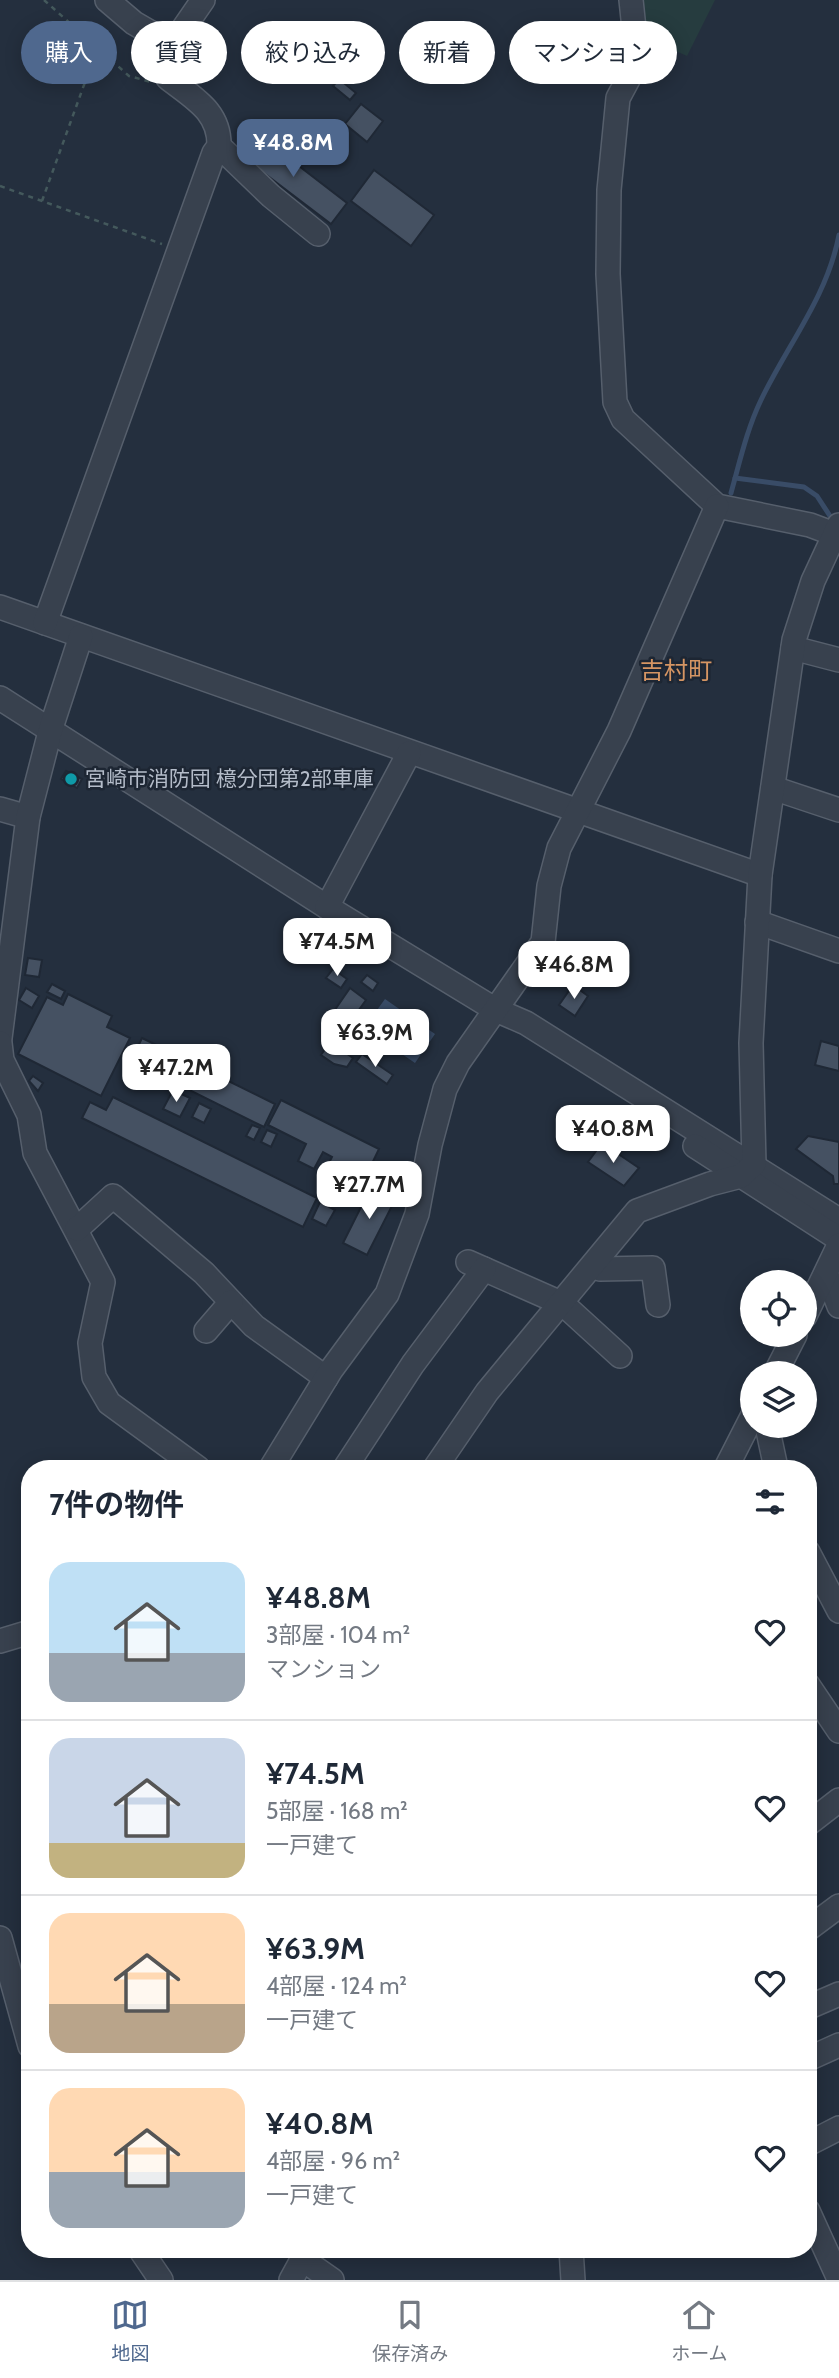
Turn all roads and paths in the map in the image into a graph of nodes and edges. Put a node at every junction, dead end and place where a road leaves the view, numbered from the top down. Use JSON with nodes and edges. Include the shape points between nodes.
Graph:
{"nodes":[{"id":1,"x":44,"y":0,"type":"edge"},
{"id":2,"x":107,"y":0,"type":"edge"},
{"id":3,"x":203,"y":0,"type":"edge"},
{"id":4,"x":631,"y":0,"type":"edge"},
{"id":5,"x":67,"y":21,"type":"edge"},
{"id":6,"x":132,"y":21,"type":"edge"},
{"id":7,"x":189,"y":21,"type":"edge"},
{"id":8,"x":117,"y":66,"type":"edge"},
{"id":9,"x":131,"y":77,"type":"edge"},
{"id":10,"x":84,"y":84,"type":"edge"},
{"id":11,"x":175,"y":84,"type":"edge"},
{"id":12,"x":219,"y":146,"type":"junction"},
{"id":13,"x":0,"y":186,"type":"edge"},
{"id":14,"x":42,"y":201,"type":"junction"},
{"id":15,"x":317,"y":234,"type":"dead end"},
{"id":16,"x":177,"y":249,"type":"junction"},
{"id":17,"x":717,"y":506,"type":"junction"},
{"id":18,"x":836,"y":530,"type":"edge"},
{"id":19,"x":0,"y":607,"type":"edge"},
{"id":20,"x":45,"y":623,"type":"junction"},
{"id":21,"x":81,"y":636,"type":"junction"},
{"id":22,"x":793,"y":648,"type":"junction"},
{"id":23,"x":839,"y":660,"type":"edge"},
{"id":24,"x":0,"y":698,"type":"edge"},
{"id":25,"x":51,"y":728,"type":"junction"},
{"id":26,"x":409,"y":753,"type":"junction"},
{"id":27,"x":773,"y":788,"type":"junction"},
{"id":28,"x":0,"y":809,"type":"edge"},
{"id":29,"x":839,"y":810,"type":"edge"},
{"id":30,"x":579,"y":813,"type":"junction"},
{"id":31,"x":28,"y":817,"type":"junction"},
{"id":32,"x":760,"y":875,"type":"junction"},
{"id":33,"x":327,"y":907,"type":"junction"},
{"id":34,"x":757,"y":922,"type":"junction"},
{"id":35,"x":839,"y":951,"type":"edge"},
{"id":36,"x":495,"y":1010,"type":"junction"},
{"id":37,"x":0,"y":1046,"type":"edge"},
{"id":38,"x":748,"y":1170,"type":"junction"},
{"id":39,"x":810,"y":1201,"type":"junction"},
{"id":40,"x":839,"y":1202,"type":"edge"},
{"id":41,"x":839,"y":1220,"type":"edge"},
{"id":42,"x":77,"y":1228,"type":"junction"},
{"id":43,"x":839,"y":1239,"type":"edge"},
{"id":44,"x":839,"y":1245,"type":"edge"},
{"id":45,"x":594,"y":1266,"type":"junction"},
{"id":46,"x":827,"y":1275,"type":"junction"},
{"id":47,"x":817,"y":1294,"type":"edge"},
{"id":48,"x":231,"y":1302,"type":"junction"},
{"id":49,"x":563,"y":1304,"type":"junction"},
{"id":50,"x":659,"y":1304,"type":"dead end"},
{"id":51,"x":839,"y":1306,"type":"edge"},
{"id":52,"x":206,"y":1331,"type":"dead end"},
{"id":53,"x":620,"y":1356,"type":"dead end"},
{"id":54,"x":327,"y":1378,"type":"junction"},
{"id":55,"x":741,"y":1438,"type":"edge"},
{"id":56,"x":770,"y":1438,"type":"edge"},
{"id":57,"x":187,"y":1460,"type":"edge"},
{"id":58,"x":276,"y":1460,"type":"edge"},
{"id":59,"x":350,"y":1460,"type":"edge"},
{"id":60,"x":440,"y":1460,"type":"edge"},
{"id":61,"x":730,"y":1460,"type":"edge"},
{"id":62,"x":774,"y":1460,"type":"edge"},
{"id":63,"x":817,"y":1569,"type":"edge"},
{"id":64,"x":839,"y":1611,"type":"edge"},
{"id":65,"x":21,"y":1635,"type":"edge"},
{"id":66,"x":0,"y":1642,"type":"edge"},
{"id":67,"x":817,"y":1698,"type":"edge"},
{"id":68,"x":839,"y":1731,"type":"edge"},
{"id":69,"x":839,"y":1800,"type":"edge"},
{"id":70,"x":817,"y":1817,"type":"edge"},
{"id":71,"x":839,"y":1906,"type":"edge"},
{"id":72,"x":817,"y":1922,"type":"edge"},
{"id":73,"x":0,"y":1938,"type":"edge"},
{"id":74,"x":839,"y":1994,"type":"edge"},
{"id":75,"x":817,"y":2004,"type":"edge"},
{"id":76,"x":21,"y":2014,"type":"edge"},
{"id":77,"x":839,"y":2045,"type":"edge"},
{"id":78,"x":817,"y":2055,"type":"edge"},
{"id":79,"x":839,"y":2128,"type":"edge"},
{"id":80,"x":817,"y":2139,"type":"edge"},
{"id":81,"x":817,"y":2231,"type":"edge"},
{"id":82,"x":146,"y":2258,"type":"edge"},
{"id":83,"x":303,"y":2258,"type":"edge"},
{"id":84,"x":309,"y":2258,"type":"edge"},
{"id":85,"x":572,"y":2258,"type":"edge"},
{"id":86,"x":839,"y":2279,"type":"edge"},
{"id":87,"x":161,"y":2280,"type":"edge"},
{"id":88,"x":291,"y":2280,"type":"edge"},
{"id":89,"x":332,"y":2280,"type":"edge"},
{"id":90,"x":573,"y":2280,"type":"edge"}],
"edges":[{"from":1,"to":5,"type":"path"},
{"from":2,"to":6,"type":"street"},
{"from":3,"to":7,"type":"street"},
{"from":4,"to":17,"type":"street","via":[[633,70],[618,98],[609,190],[613,389],[623,419]]},
{"from":8,"to":9,"type":"path"},
{"from":10,"to":14,"type":"path"},
{"from":11,"to":12,"type":"street","via":[[207,110],[219,128]]},
{"from":12,"to":15,"type":"street"},
{"from":12,"to":16,"type":"street"},
{"from":13,"to":14,"type":"path"},
{"from":14,"to":16,"type":"path"},
{"from":16,"to":20,"type":"street"},
{"from":17,"to":18,"type":"street"},
{"from":17,"to":30,"type":"street"},
{"from":18,"to":22,"type":"street","via":[[813,581]]},
{"from":19,"to":20,"type":"street"},
{"from":20,"to":21,"type":"street"},
{"from":21,"to":25,"type":"street"},
{"from":21,"to":26,"type":"street"},
{"from":22,"to":23,"type":"street"},
{"from":22,"to":27,"type":"street"},
{"from":24,"to":25,"type":"street"},
{"from":25,"to":31,"type":"street"},
{"from":25,"to":33,"type":"street"},
{"from":26,"to":30,"type":"street"},
{"from":26,"to":33,"type":"street"},
{"from":27,"to":29,"type":"street"},
{"from":27,"to":32,"type":"street"},
{"from":28,"to":31,"type":"street"},
{"from":30,"to":32,"type":"street"},
{"from":30,"to":36,"type":"street","via":[[553,864],[543,942]]},
{"from":31,"to":37,"type":"street"},
{"from":32,"to":34,"type":"street"},
{"from":33,"to":36,"type":"street"},
{"from":34,"to":35,"type":"street"},
{"from":34,"to":38,"type":"street"},
{"from":36,"to":38,"type":"street","via":[[518,1031]]},
{"from":36,"to":54,"type":"street","via":[[445,1088],[429,1145],[418,1214],[387,1294]]},
{"from":37,"to":42,"type":"street","via":[[2,1060],[29,1115],[36,1153]]},
{"from":38,"to":39,"type":"street"},
{"from":38,"to":43,"type":"street"},
{"from":38,"to":45,"type":"street","via":[[638,1211]]},
{"from":39,"to":40,"type":"street"},
{"from":39,"to":41,"type":"street"},
{"from":42,"to":48,"type":"street","via":[[113,1195]]},
{"from":42,"to":57,"type":"street","via":[[103,1282],[90,1343],[94,1377],[109,1403]]},
{"from":44,"to":46,"type":"street"},
{"from":45,"to":49,"type":"street"},
{"from":45,"to":50,"type":"street","via":[[653,1268]]},
{"from":46,"to":47,"type":"street"},
{"from":46,"to":51,"type":"street"},
{"from":48,"to":52,"type":"street"},
{"from":48,"to":54,"type":"street","via":[[254,1326]]},
{"from":49,"to":53,"type":"street"},
{"from":49,"to":59,"type":"street","via":[[476,1265]]},
{"from":49,"to":60,"type":"street","via":[[487,1392]]},
{"from":54,"to":58,"type":"street"},
{"from":55,"to":61,"type":"street"},
{"from":56,"to":62,"type":"street"},
{"from":63,"to":64,"type":"street"},
{"from":65,"to":66,"type":"street"},
{"from":67,"to":68,"type":"street"},
{"from":69,"to":70,"type":"street"},
{"from":71,"to":72,"type":"street"},
{"from":73,"to":76,"type":"street"},
{"from":74,"to":75,"type":"street"},
{"from":77,"to":78,"type":"street"},
{"from":79,"to":80,"type":"street"},
{"from":81,"to":86,"type":"street"},
{"from":82,"to":87,"type":"street"},
{"from":83,"to":88,"type":"street"},
{"from":84,"to":89,"type":"street"},
{"from":85,"to":90,"type":"street"}]}
